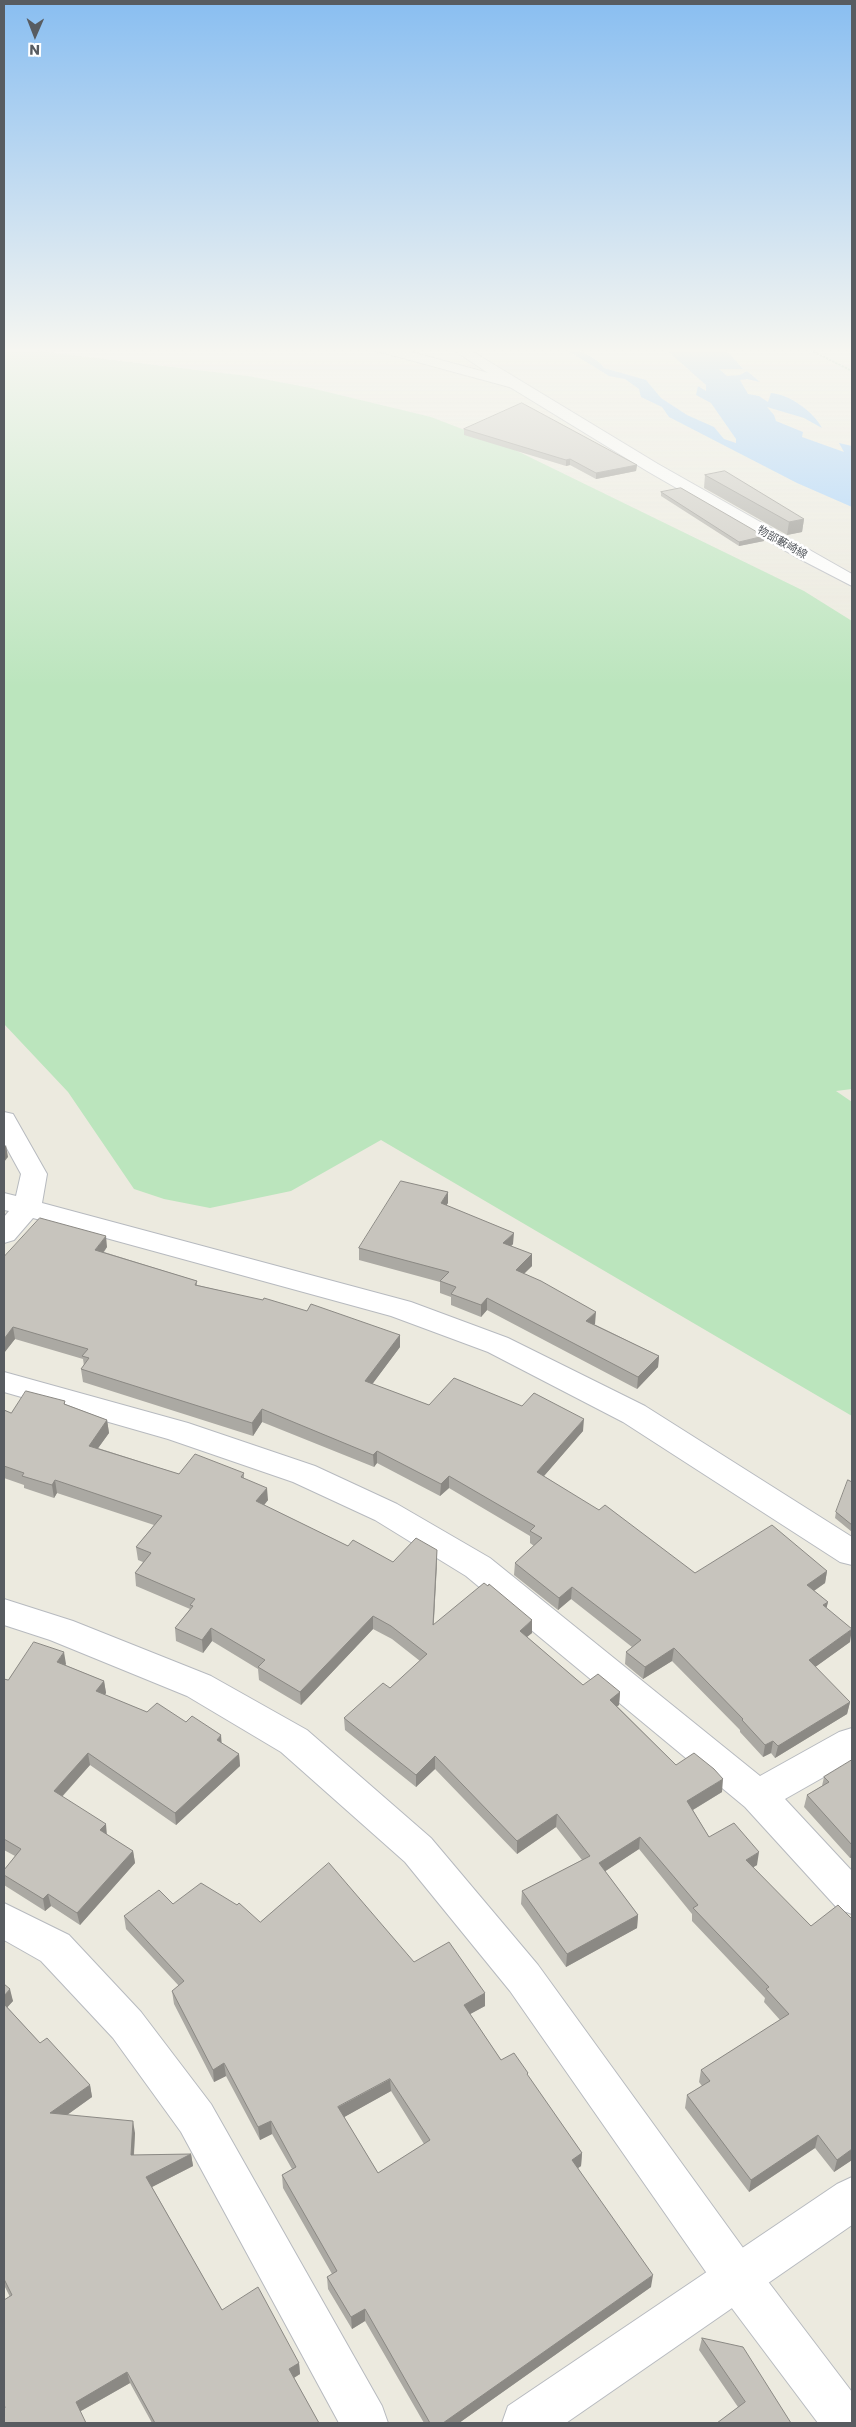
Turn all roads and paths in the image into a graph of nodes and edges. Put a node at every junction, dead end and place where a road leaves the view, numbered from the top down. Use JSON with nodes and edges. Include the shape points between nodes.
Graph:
{"nodes":[{"id":1,"x":639,"y":460,"type":"edge"},
{"id":2,"x":852,"y":581,"type":"edge"},
{"id":3,"x":4,"y":1120,"type":"edge"},
{"id":4,"x":15,"y":1204,"type":"edge"},
{"id":5,"x":4,"y":1234,"type":"edge"},
{"id":6,"x":4,"y":1382,"type":"edge"},
{"id":7,"x":852,"y":1553,"type":"edge"},
{"id":8,"x":4,"y":1612,"type":"edge"},
{"id":9,"x":852,"y":1742,"type":"edge"},
{"id":10,"x":758,"y":1796,"type":"junction"},
{"id":11,"x":852,"y":1897,"type":"edge"},
{"id":12,"x":4,"y":1920,"type":"edge"},
{"id":13,"x":852,"y":2199,"type":"edge"},
{"id":14,"x":738,"y":2279,"type":"junction"},
{"id":15,"x":365,"y":2423,"type":"edge"},
{"id":16,"x":525,"y":2423,"type":"edge"},
{"id":17,"x":847,"y":2423,"type":"edge"}],
"edges":[{"from":1,"to":2,"type":"street","name":"物部藪崎線"},
{"from":3,"to":4,"type":"street","via":[[34,1174]]},
{"from":4,"to":5,"type":"street"},
{"from":4,"to":7,"type":"street","via":[[401,1309],[498,1345],[634,1414]]},
{"from":6,"to":10,"type":"street","via":[[177,1431],[304,1474],[386,1512],[478,1567]]},
{"from":8,"to":14,"type":"street","via":[[62,1630],[215,1695],[294,1741],[418,1850],[524,1978]]},
{"from":9,"to":10,"type":"street"},
{"from":10,"to":11,"type":"street"},
{"from":12,"to":15,"type":"street","via":[[55,1948],[127,2025],[196,2118]]},
{"from":13,"to":14,"type":"street"},
{"from":14,"to":16,"type":"street"},
{"from":14,"to":17,"type":"street"}]}
